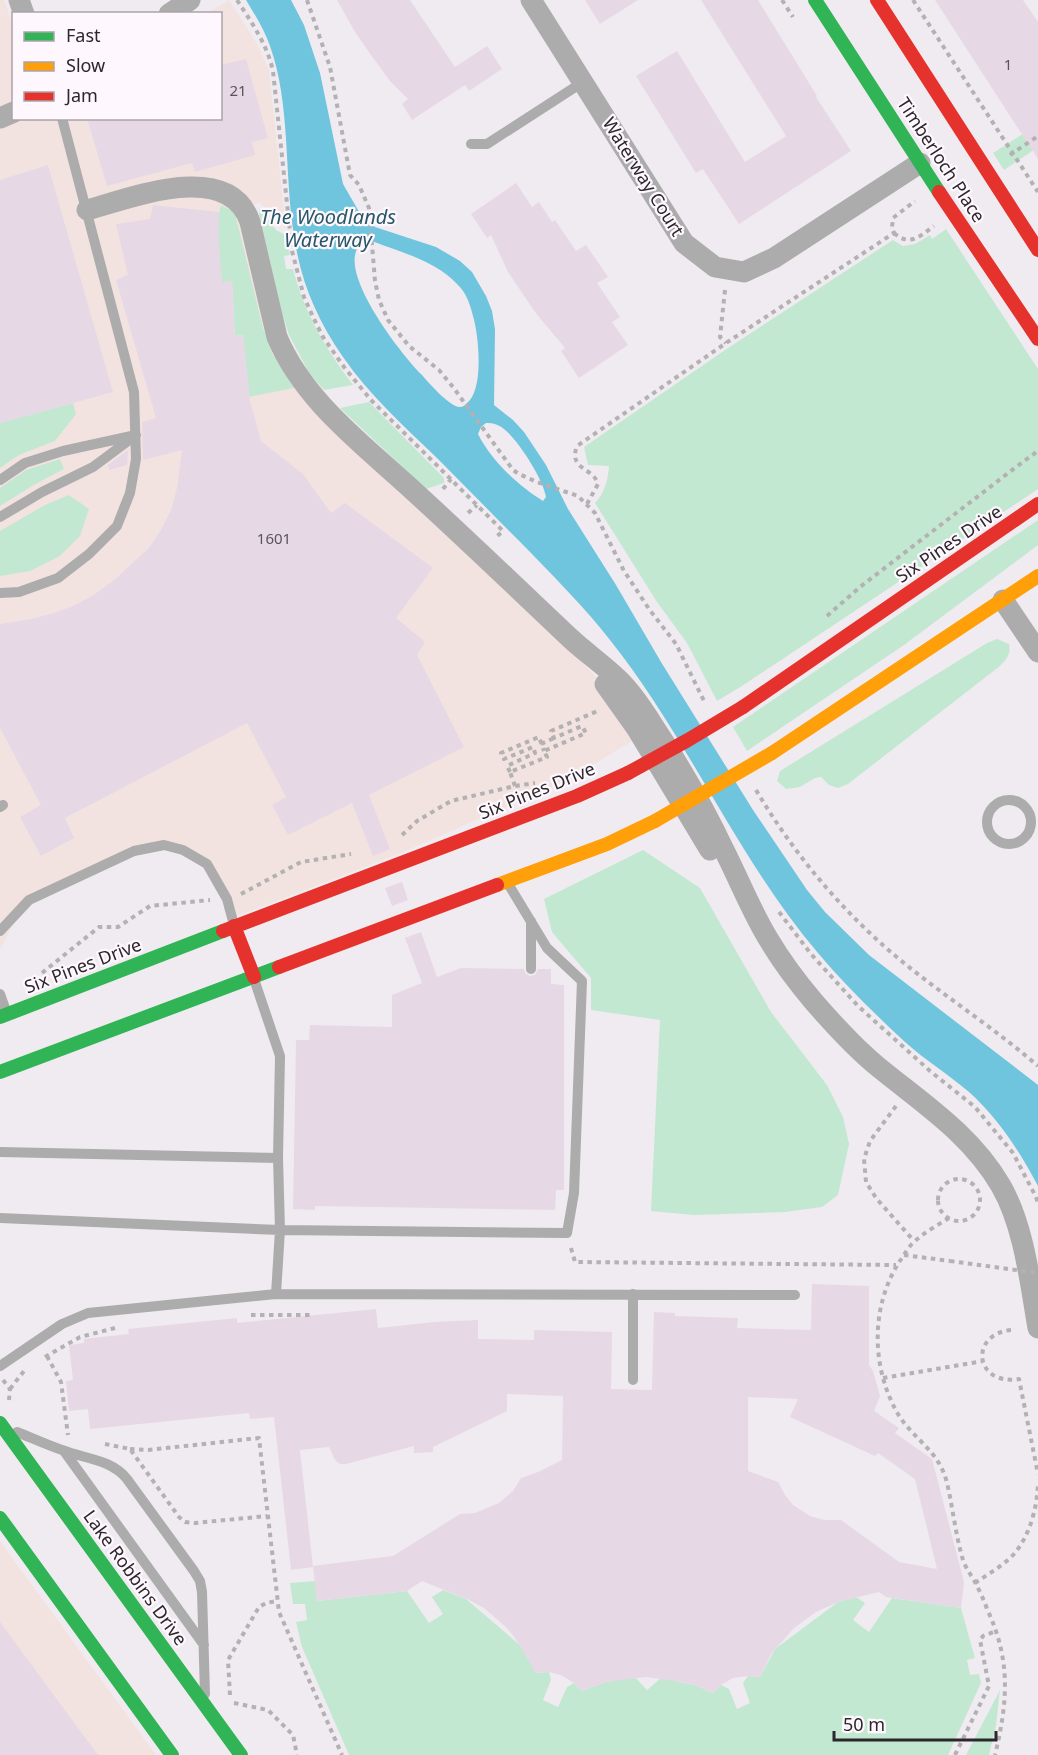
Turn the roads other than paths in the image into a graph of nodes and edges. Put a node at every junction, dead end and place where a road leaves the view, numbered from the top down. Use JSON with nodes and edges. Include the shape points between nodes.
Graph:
{"nodes":[{"id":1,"x":190,"y":0,"type":"edge"},
{"id":2,"x":531,"y":0,"type":"edge"},
{"id":3,"x":815,"y":0,"type":"edge"},
{"id":4,"x":877,"y":0,"type":"edge"},
{"id":5,"x":172,"y":12,"type":"edge"},
{"id":6,"x":583,"y":82,"type":"junction"},
{"id":7,"x":63,"y":120,"type":"edge"},
{"id":8,"x":471,"y":144,"type":"dead end"},
{"id":9,"x":920,"y":163,"type":"junction"},
{"id":10,"x":87,"y":210,"type":"junction"},
{"id":11,"x":1038,"y":249,"type":"edge"},
{"id":12,"x":1038,"y":339,"type":"edge"},
{"id":13,"x":136,"y":435,"type":"junction"},
{"id":14,"x":0,"y":480,"type":"edge"},
{"id":15,"x":1038,"y":504,"type":"edge"},
{"id":16,"x":0,"y":517,"type":"edge"},
{"id":17,"x":1038,"y":576,"type":"edge"},
{"id":18,"x":0,"y":594,"type":"edge"},
{"id":19,"x":1003,"y":600,"type":"junction"},
{"id":20,"x":1038,"y":652,"type":"edge"},
{"id":21,"x":1038,"y":803,"type":"edge"},
{"id":22,"x":1027,"y":810,"type":"junction"},
{"id":23,"x":507,"y":882,"type":"junction"},
{"id":24,"x":531,"y":921,"type":"junction"},
{"id":25,"x":234,"y":926,"type":"junction"},
{"id":26,"x":0,"y":931,"type":"edge"},
{"id":27,"x":531,"y":969,"type":"dead end"},
{"id":28,"x":254,"y":977,"type":"junction"},
{"id":29,"x":0,"y":994,"type":"edge"},
{"id":30,"x":4,"y":1015,"type":"edge"},
{"id":31,"x":0,"y":1072,"type":"edge"},
{"id":32,"x":0,"y":1152,"type":"edge"},
{"id":33,"x":278,"y":1158,"type":"junction"},
{"id":34,"x":0,"y":1218,"type":"edge"},
{"id":35,"x":280,"y":1230,"type":"junction"},
{"id":36,"x":276,"y":1294,"type":"junction"},
{"id":37,"x":633,"y":1294,"type":"junction"},
{"id":38,"x":795,"y":1295,"type":"dead end"},
{"id":39,"x":1038,"y":1328,"type":"edge"},
{"id":40,"x":0,"y":1366,"type":"edge"},
{"id":41,"x":633,"y":1380,"type":"dead end"},
{"id":42,"x":2,"y":1425,"type":"edge"},
{"id":43,"x":64,"y":1451,"type":"junction"},
{"id":44,"x":0,"y":1518,"type":"edge"},
{"id":45,"x":204,"y":1645,"type":"junction"},
{"id":46,"x":206,"y":1706,"type":"junction"},
{"id":47,"x":172,"y":1755,"type":"edge"},
{"id":48,"x":241,"y":1755,"type":"edge"}],
"edges":[{"from":1,"to":5,"type":"street"},
{"from":2,"to":6,"type":"street","name":"Waterway Court"},
{"from":3,"to":9,"type":"street","name":"Timberloch Place"},
{"from":4,"to":11,"type":"street","name":"Timberloch Place"},
{"from":6,"to":8,"type":"lane","via":[[487,144]]},
{"from":6,"to":9,"type":"street","name":"Waterway Court","via":[[684,243],[715,267],[744,272],[774,258]]},
{"from":7,"to":10,"type":"lane"},
{"from":9,"to":12,"type":"street","name":"Timberloch Place"},
{"from":10,"to":13,"type":"lane","via":[[134,392]]},
{"from":10,"to":39,"type":"street","via":[[175,187],[220,191],[244,207],[277,337],[305,385],[324,408],[631,694],[707,815],[768,939],[812,999],[874,1064],[971,1144],[1000,1185],[1020,1237]]},
{"from":13,"to":14,"type":"lane","via":[[26,463]]},
{"from":13,"to":16,"type":"lane","via":[[93,467]]},
{"from":13,"to":18,"type":"lane","via":[[130,493],[117,526],[58,578],[19,592]]},
{"from":15,"to":25,"type":"street","name":"Six Pines Drive","bridge":true,"via":[[743,707],[628,773],[578,796]]},
{"from":17,"to":19,"type":"street"},
{"from":19,"to":20,"type":"street"},
{"from":19,"to":23,"type":"street","bridge":true,"via":[[719,785],[607,844]]},
{"from":21,"to":22,"type":"lane"},
{"from":22,"to":22,"type":"lane","via":[[1008,800],[994,806],[987,826],[995,839],[1007,845],[1021,842],[1030,831],[1031,816]]},
{"from":23,"to":24,"type":"lane"},
{"from":23,"to":28,"type":"street"},
{"from":24,"to":27,"type":"lane"},
{"from":24,"to":35,"type":"lane","via":[[547,948],[582,981],[574,1193],[567,1233]]},
{"from":25,"to":26,"type":"lane","via":[[227,898],[207,864],[183,850],[164,845],[134,851],[29,900]]},
{"from":25,"to":28,"type":"street"},
{"from":25,"to":30,"type":"street","name":"Six Pines Drive"},
{"from":28,"to":31,"type":"street"},
{"from":28,"to":33,"type":"lane","via":[[280,1056]]},
{"from":29,"to":30,"type":"lane"},
{"from":32,"to":33,"type":"lane"},
{"from":33,"to":35,"type":"lane"},
{"from":34,"to":35,"type":"lane"},
{"from":35,"to":36,"type":"lane"},
{"from":36,"to":37,"type":"lane"},
{"from":36,"to":40,"type":"lane","via":[[87,1313],[62,1324]]},
{"from":37,"to":38,"type":"lane"},
{"from":37,"to":41,"type":"lane"},
{"from":42,"to":43,"type":"lane"},
{"from":42,"to":46,"type":"street","name":"Lake Robbins Drive"},
{"from":43,"to":45,"type":"lane"},
{"from":43,"to":45,"type":"lane","via":[[109,1464],[123,1474],[194,1571],[202,1592]]},
{"from":44,"to":47,"type":"street"},
{"from":45,"to":46,"type":"lane"},
{"from":46,"to":48,"type":"street","name":"Lake Robbins Drive"}]}
